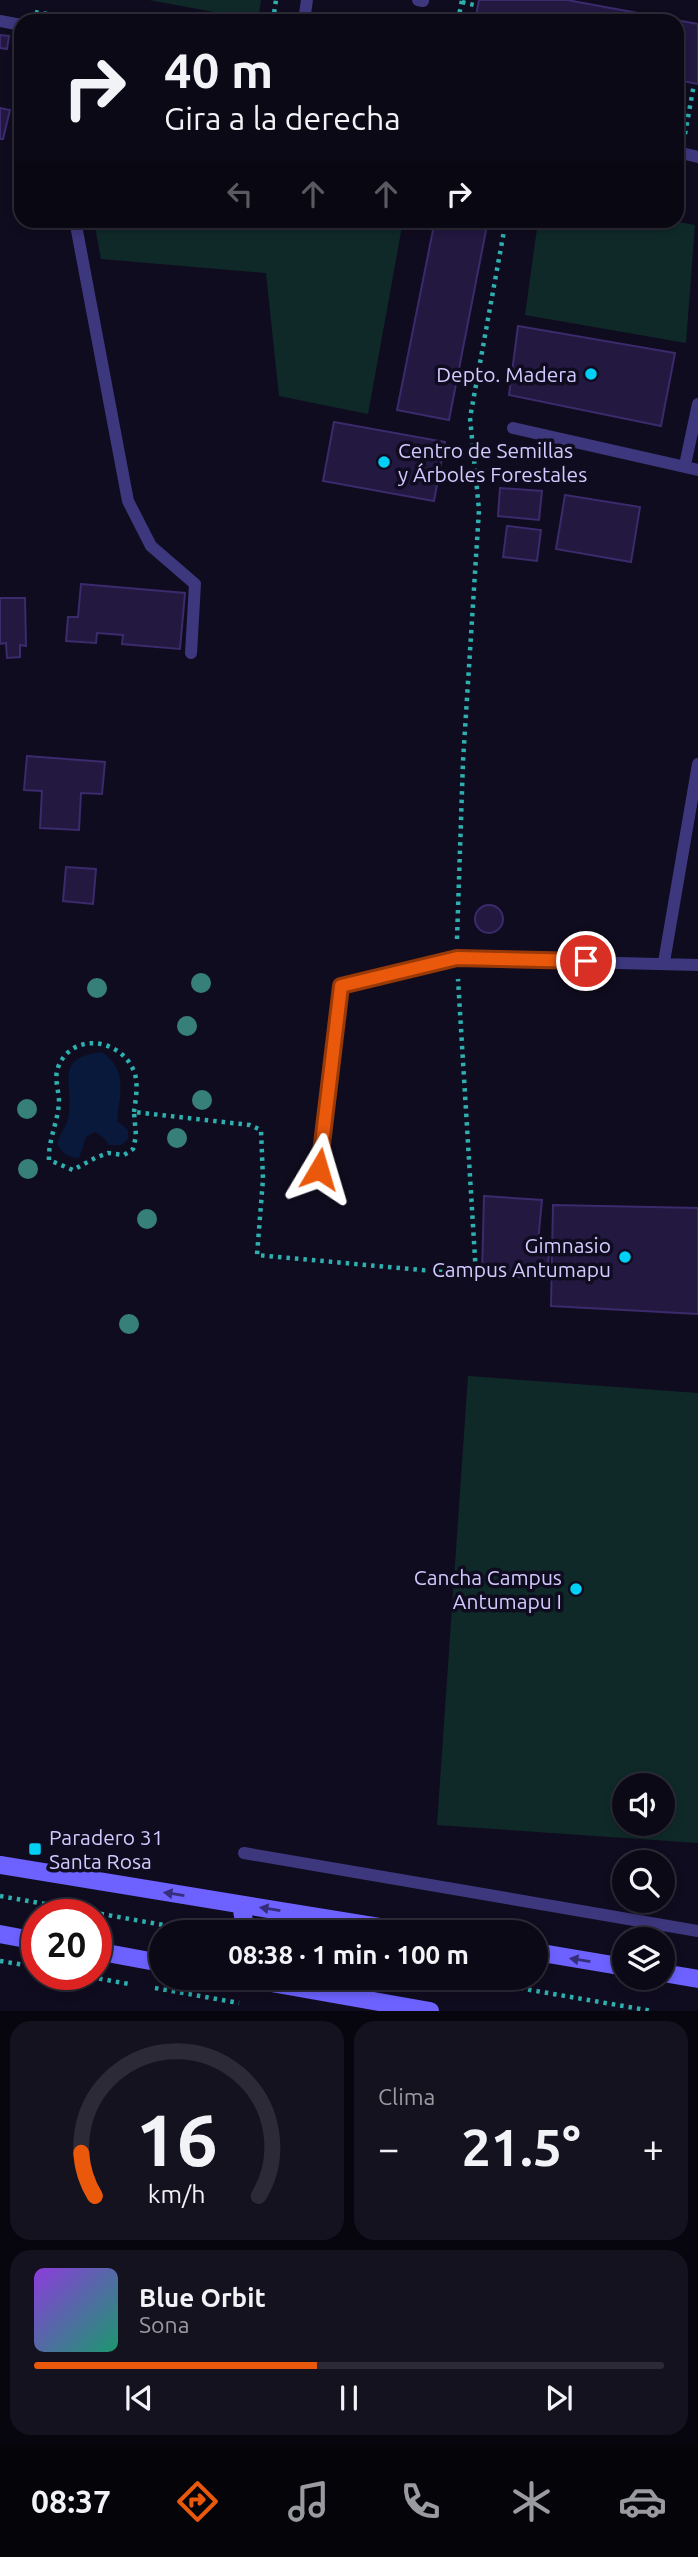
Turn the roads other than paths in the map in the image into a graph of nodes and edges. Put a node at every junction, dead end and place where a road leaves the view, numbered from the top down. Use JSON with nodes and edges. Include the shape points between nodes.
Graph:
{"nodes":[{"id":1,"x":418,"y":0,"type":"edge"},
{"id":2,"x":423,"y":1,"type":"edge"},
{"id":3,"x":77,"y":228,"type":"edge"},
{"id":4,"x":698,"y":404,"type":"edge"},
{"id":5,"x":513,"y":428,"type":"dead end"},
{"id":6,"x":685,"y":465,"type":"junction"},
{"id":7,"x":698,"y":471,"type":"edge"},
{"id":8,"x":191,"y":653,"type":"dead end"},
{"id":9,"x":698,"y":764,"type":"edge"},
{"id":10,"x":664,"y":962,"type":"junction"},
{"id":11,"x":698,"y":965,"type":"edge"},
{"id":12,"x":319,"y":1169,"type":"dead end"},
{"id":13,"x":244,"y":1853,"type":"dead end"},
{"id":14,"x":0,"y":1865,"type":"edge"},
{"id":15,"x":241,"y":1905,"type":"junction"},
{"id":16,"x":244,"y":1920,"type":"edge"},
{"id":17,"x":335,"y":1920,"type":"edge"},
{"id":18,"x":698,"y":1931,"type":"edge"},
{"id":19,"x":0,"y":1934,"type":"edge"},
{"id":20,"x":21,"y":1938,"type":"edge"},
{"id":21,"x":112,"y":1954,"type":"edge"},
{"id":22,"x":548,"y":1954,"type":"edge"},
{"id":23,"x":149,"y":1961,"type":"edge"},
{"id":24,"x":612,"y":1965,"type":"edge"},
{"id":25,"x":675,"y":1975,"type":"edge"},
{"id":26,"x":698,"y":1979,"type":"edge"},
{"id":27,"x":312,"y":1990,"type":"edge"},
{"id":28,"x":430,"y":2011,"type":"edge"}],
"edges":[{"from":1,"to":2,"type":"lane"},
{"from":3,"to":8,"type":"lane","via":[[128,501],[151,546],[195,584]]},
{"from":4,"to":6,"type":"lane"},
{"from":5,"to":6,"type":"lane"},
{"from":6,"to":7,"type":"lane"},
{"from":9,"to":10,"type":"lane"},
{"from":10,"to":11,"type":"lane"},
{"from":10,"to":12,"type":"lane","via":[[457,958],[341,986]]},
{"from":13,"to":18,"type":"lane"},
{"from":15,"to":14,"type":"main road","one_way":true},
{"from":15,"to":16,"type":"main road"},
{"from":17,"to":15,"type":"main road","one_way":true},
{"from":19,"to":20,"type":"main road"},
{"from":21,"to":23,"type":"main road"},
{"from":24,"to":22,"type":"main road","one_way":true},
{"from":25,"to":26,"type":"main road"},
{"from":27,"to":28,"type":"main road"}]}
